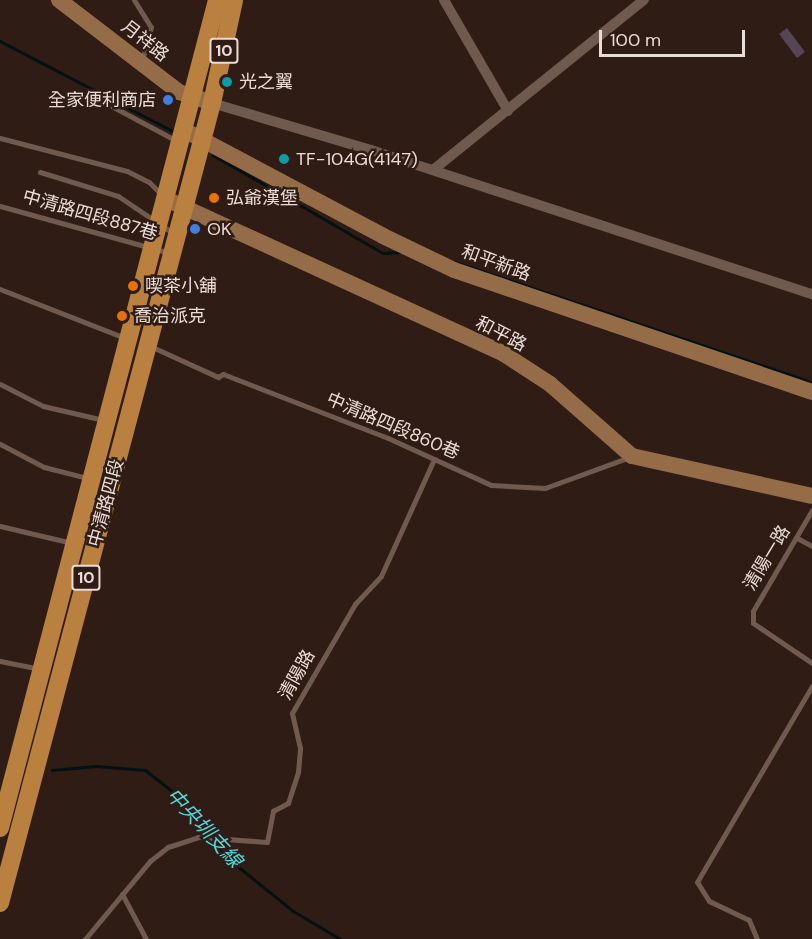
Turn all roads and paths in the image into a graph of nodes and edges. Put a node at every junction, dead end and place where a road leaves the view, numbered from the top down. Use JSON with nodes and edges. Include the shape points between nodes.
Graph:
{"nodes":[{"id":1,"x":59,"y":0,"type":"edge"},
{"id":2,"x":134,"y":0,"type":"edge"},
{"id":3,"x":217,"y":0,"type":"edge"},
{"id":4,"x":234,"y":0,"type":"edge"},
{"id":5,"x":444,"y":0,"type":"edge"},
{"id":6,"x":644,"y":0,"type":"edge"},
{"id":7,"x":141,"y":63,"type":"junction"},
{"id":8,"x":194,"y":96,"type":"junction"},
{"id":9,"x":102,"y":101,"type":"dead end"},
{"id":10,"x":212,"y":103,"type":"junction"},
{"id":11,"x":508,"y":111,"type":"junction"},
{"id":12,"x":182,"y":136,"type":"junction"},
{"id":13,"x":0,"y":138,"type":"edge"},
{"id":14,"x":201,"y":145,"type":"junction"},
{"id":15,"x":433,"y":170,"type":"junction"},
{"id":16,"x":40,"y":172,"type":"dead end"},
{"id":17,"x":166,"y":199,"type":"junction"},
{"id":18,"x":0,"y":206,"type":"edge"},
{"id":19,"x":184,"y":210,"type":"junction"},
{"id":20,"x":159,"y":224,"type":"junction"},
{"id":21,"x":174,"y":245,"type":"junction"},
{"id":22,"x":153,"y":249,"type":"junction"},
{"id":23,"x":0,"y":290,"type":"edge"},
{"id":24,"x":812,"y":294,"type":"edge"},
{"id":25,"x":129,"y":340,"type":"junction"},
{"id":26,"x":148,"y":345,"type":"junction"},
{"id":27,"x":0,"y":384,"type":"edge"},
{"id":28,"x":812,"y":393,"type":"edge"},
{"id":29,"x":114,"y":395,"type":"junction"},
{"id":30,"x":133,"y":400,"type":"junction"},
{"id":31,"x":108,"y":421,"type":"junction"},
{"id":32,"x":0,"y":444,"type":"edge"},
{"id":33,"x":632,"y":456,"type":"junction"},
{"id":34,"x":434,"y":459,"type":"junction"},
{"id":35,"x":92,"y":479,"type":"junction"},
{"id":36,"x":812,"y":496,"type":"edge"},
{"id":37,"x":812,"y":510,"type":"edge"},
{"id":38,"x":0,"y":526,"type":"edge"},
{"id":39,"x":797,"y":538,"type":"junction"},
{"id":40,"x":75,"y":543,"type":"junction"},
{"id":41,"x":812,"y":546,"type":"edge"},
{"id":42,"x":0,"y":661,"type":"edge"},
{"id":43,"x":812,"y":663,"type":"edge"},
{"id":44,"x":42,"y":670,"type":"junction"},
{"id":45,"x":812,"y":686,"type":"edge"},
{"id":46,"x":12,"y":771,"type":"junction"},
{"id":47,"x":34,"y":775,"type":"junction"},
{"id":48,"x":0,"y":828,"type":"edge"},
{"id":49,"x":122,"y":894,"type":"junction"},
{"id":50,"x":0,"y":903,"type":"edge"},
{"id":51,"x":85,"y":939,"type":"edge"},
{"id":52,"x":146,"y":939,"type":"edge"},
{"id":53,"x":757,"y":939,"type":"edge"}],
"edges":[{"from":1,"to":7,"type":"street","name":"月祥路"},
{"from":2,"to":7,"type":"lane","via":[[151,27]]},
{"from":3,"to":8,"type":"main road","number":"10"},
{"from":4,"to":10,"type":"main road","number":"10"},
{"from":5,"to":11,"type":"street"},
{"from":6,"to":11,"type":"street"},
{"from":7,"to":8,"type":"street","name":"月祥路","via":[[179,92]]},
{"from":8,"to":10,"type":"street","name":"月祥路"},
{"from":8,"to":12,"type":"main road","name":"中清路四段","number":"10"},
{"from":9,"to":12,"type":"lane"},
{"from":10,"to":14,"type":"main road","name":"中清路四段","number":"10"},
{"from":10,"to":15,"type":"street"},
{"from":11,"to":15,"type":"street"},
{"from":12,"to":14,"type":"street","name":"和平新路"},
{"from":12,"to":17,"type":"main road","name":"中清路四段","number":"10"},
{"from":13,"to":17,"type":"lane","via":[[127,171],[149,182]]},
{"from":14,"to":19,"type":"main road","name":"中清路四段","number":"10"},
{"from":14,"to":28,"type":"street","name":"和平新路","via":[[454,270]]},
{"from":15,"to":24,"type":"street"},
{"from":16,"to":20,"type":"lane","via":[[96,186]]},
{"from":17,"to":19,"type":"street","name":"和平路"},
{"from":17,"to":20,"type":"main road","name":"中清路四段","number":"10"},
{"from":18,"to":22,"type":"lane","name":"中清路四段887巷"},
{"from":19,"to":21,"type":"main road","name":"中清路四段","number":"10"},
{"from":19,"to":33,"type":"street","name":"和平路","via":[[504,354],[550,384]]},
{"from":20,"to":21,"type":"lane"},
{"from":20,"to":22,"type":"main road","name":"中清路四段","number":"10"},
{"from":21,"to":22,"type":"lane","name":"中清路四段887巷"},
{"from":21,"to":26,"type":"main road","name":"中清路四段","number":"10"},
{"from":22,"to":25,"type":"main road","name":"中清路四段","number":"10"},
{"from":23,"to":25,"type":"lane"},
{"from":25,"to":29,"type":"main road","name":"中清路四段","number":"10"},
{"from":26,"to":30,"type":"main road","name":"中清路四段","number":"10"},
{"from":26,"to":34,"type":"lane","name":"中清路四段860巷","via":[[218,377],[223,374]]},
{"from":27,"to":31,"type":"lane","via":[[43,406]]},
{"from":29,"to":30,"type":"main road"},
{"from":29,"to":31,"type":"main road","name":"中清路四段","number":"10"},
{"from":30,"to":47,"type":"main road","name":"中清路四段","number":"10"},
{"from":31,"to":35,"type":"main road","name":"中清路四段","number":"10"},
{"from":32,"to":35,"type":"lane","via":[[44,467]]},
{"from":33,"to":34,"type":"lane","name":"中清路四段860巷","via":[[545,488],[492,484]]},
{"from":33,"to":36,"type":"street","name":"和平路"},
{"from":34,"to":49,"type":"lane","name":"清陽路","via":[[381,576],[355,604],[292,713],[300,748],[298,772],[288,803],[273,811],[267,842],[198,837],[168,847],[150,861]]},
{"from":35,"to":40,"type":"main road","name":"中清路四段","number":"10"},
{"from":37,"to":39,"type":"lane","name":"清陽一路"},
{"from":38,"to":40,"type":"lane"},
{"from":39,"to":41,"type":"lane"},
{"from":39,"to":43,"type":"lane","name":"清陽一路","via":[[753,611],[753,623]]},
{"from":40,"to":44,"type":"main road","name":"中清路四段","number":"10"},
{"from":42,"to":44,"type":"lane"},
{"from":44,"to":46,"type":"main road","name":"中清路四段","number":"10"},
{"from":45,"to":53,"type":"lane","via":[[697,882],[709,901],[749,920]]},
{"from":46,"to":47,"type":"lane"},
{"from":46,"to":48,"type":"main road","name":"中清路四段","number":"10"},
{"from":47,"to":50,"type":"main road","name":"中清路四段","number":"10"},
{"from":49,"to":51,"type":"lane","name":"清陽路"},
{"from":49,"to":52,"type":"lane"}]}
